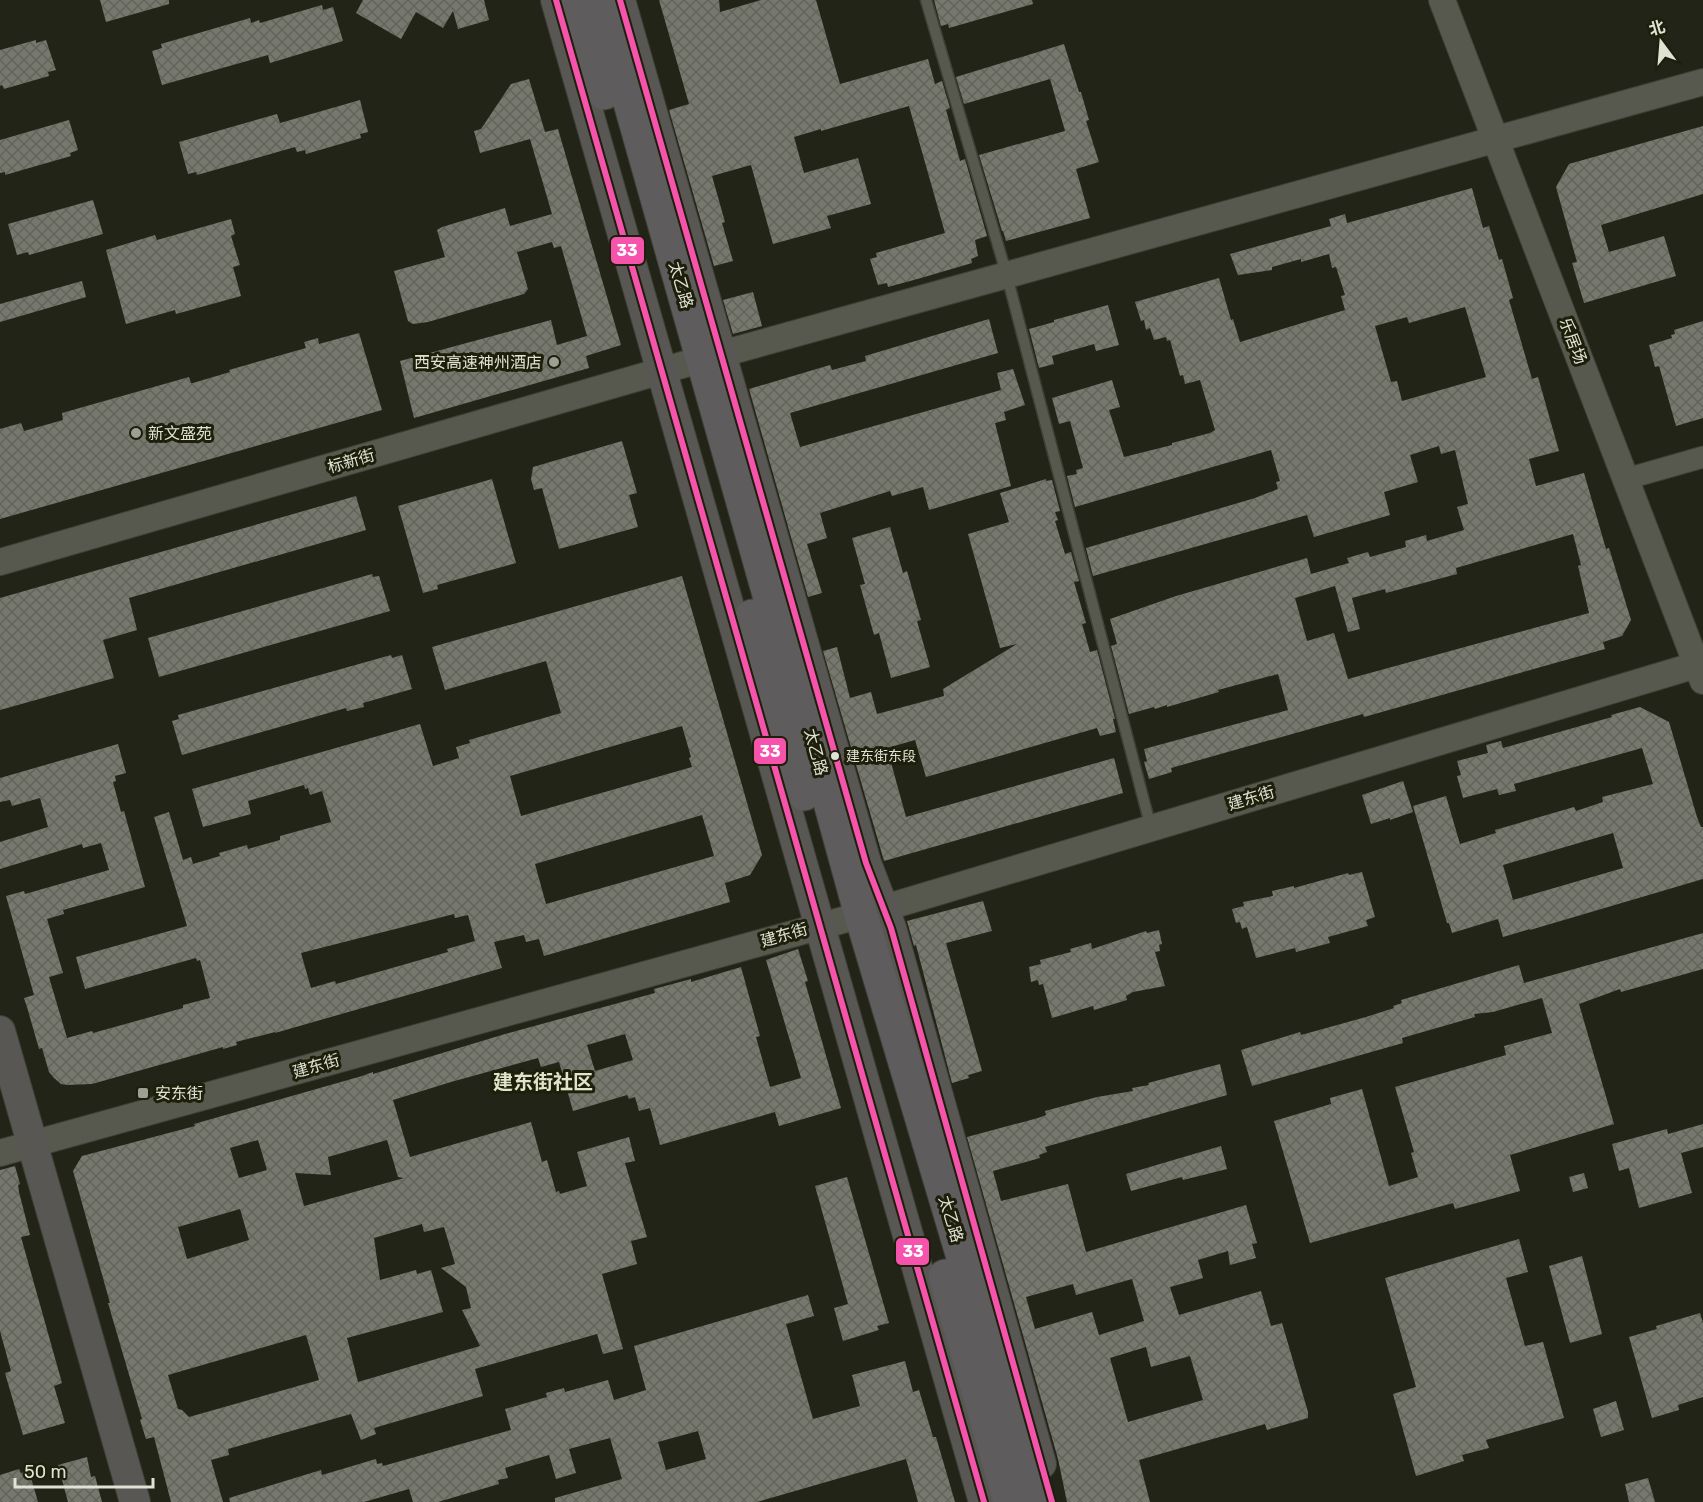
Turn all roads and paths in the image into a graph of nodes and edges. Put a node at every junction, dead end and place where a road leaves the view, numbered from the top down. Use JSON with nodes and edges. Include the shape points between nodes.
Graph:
{"nodes":[{"id":1,"x":556,"y":0,"type":"edge"},
{"id":2,"x":577,"y":0,"type":"edge"},
{"id":3,"x":602,"y":0,"type":"edge"},
{"id":4,"x":620,"y":0,"type":"edge"},
{"id":5,"x":926,"y":0,"type":"edge"},
{"id":6,"x":1442,"y":0,"type":"edge"},
{"id":7,"x":1703,"y":82,"type":"edge"},
{"id":8,"x":1496,"y":140,"type":"junction"},
{"id":9,"x":1007,"y":276,"type":"junction"},
{"id":10,"x":691,"y":363,"type":"junction"},
{"id":11,"x":1703,"y":457,"type":"edge"},
{"id":12,"x":1626,"y":479,"type":"junction"},
{"id":13,"x":0,"y":562,"type":"edge"},
{"id":14,"x":1701,"y":670,"type":"edge"},
{"id":15,"x":1151,"y":828,"type":"junction"},
{"id":16,"x":851,"y":917,"type":"junction"},
{"id":17,"x":0,"y":1031,"type":"edge"},
{"id":18,"x":33,"y":1144,"type":"junction"},
{"id":19,"x":0,"y":1153,"type":"edge"},
{"id":20,"x":135,"y":1502,"type":"edge"},
{"id":21,"x":984,"y":1502,"type":"edge"},
{"id":22,"x":1010,"y":1502,"type":"edge"},
{"id":23,"x":1036,"y":1502,"type":"edge"},
{"id":24,"x":1052,"y":1502,"type":"edge"}],
"edges":[{"from":1,"to":10,"type":"main road"},
{"from":2,"to":10,"type":"main road","name":"太乙路"},
{"from":3,"to":10,"type":"main road","name":"太乙路"},
{"from":4,"to":10,"type":"main road"},
{"from":5,"to":9,"type":"lane"},
{"from":6,"to":8,"type":"street","name":"乐居场"},
{"from":7,"to":8,"type":"street","name":"标新街"},
{"from":8,"to":9,"type":"street","name":"标新街"},
{"from":8,"to":12,"type":"street","name":"乐居场"},
{"from":9,"to":10,"type":"street","name":"标新街"},
{"from":9,"to":15,"type":"lane"},
{"from":10,"to":13,"type":"street","name":"标新街"},
{"from":10,"to":16,"type":"main road"},
{"from":10,"to":16,"type":"main road","name":"太乙路","via":[[803,704]]},
{"from":11,"to":12,"type":"street"},
{"from":12,"to":14,"type":"street","name":"乐居场"},
{"from":14,"to":15,"type":"street","name":"建东街"},
{"from":15,"to":16,"type":"street","name":"建东街"},
{"from":16,"to":18,"type":"street","name":"建东街"},
{"from":16,"to":21,"type":"main road"},
{"from":16,"to":22,"type":"main road","name":"太乙路"},
{"from":16,"to":23,"type":"main road","name":"太乙路"},
{"from":16,"to":24,"type":"main road","via":[[894,940]]},
{"from":17,"to":18,"type":"main road"},
{"from":18,"to":19,"type":"street","name":"建东街"},
{"from":18,"to":20,"type":"main road"}]}
